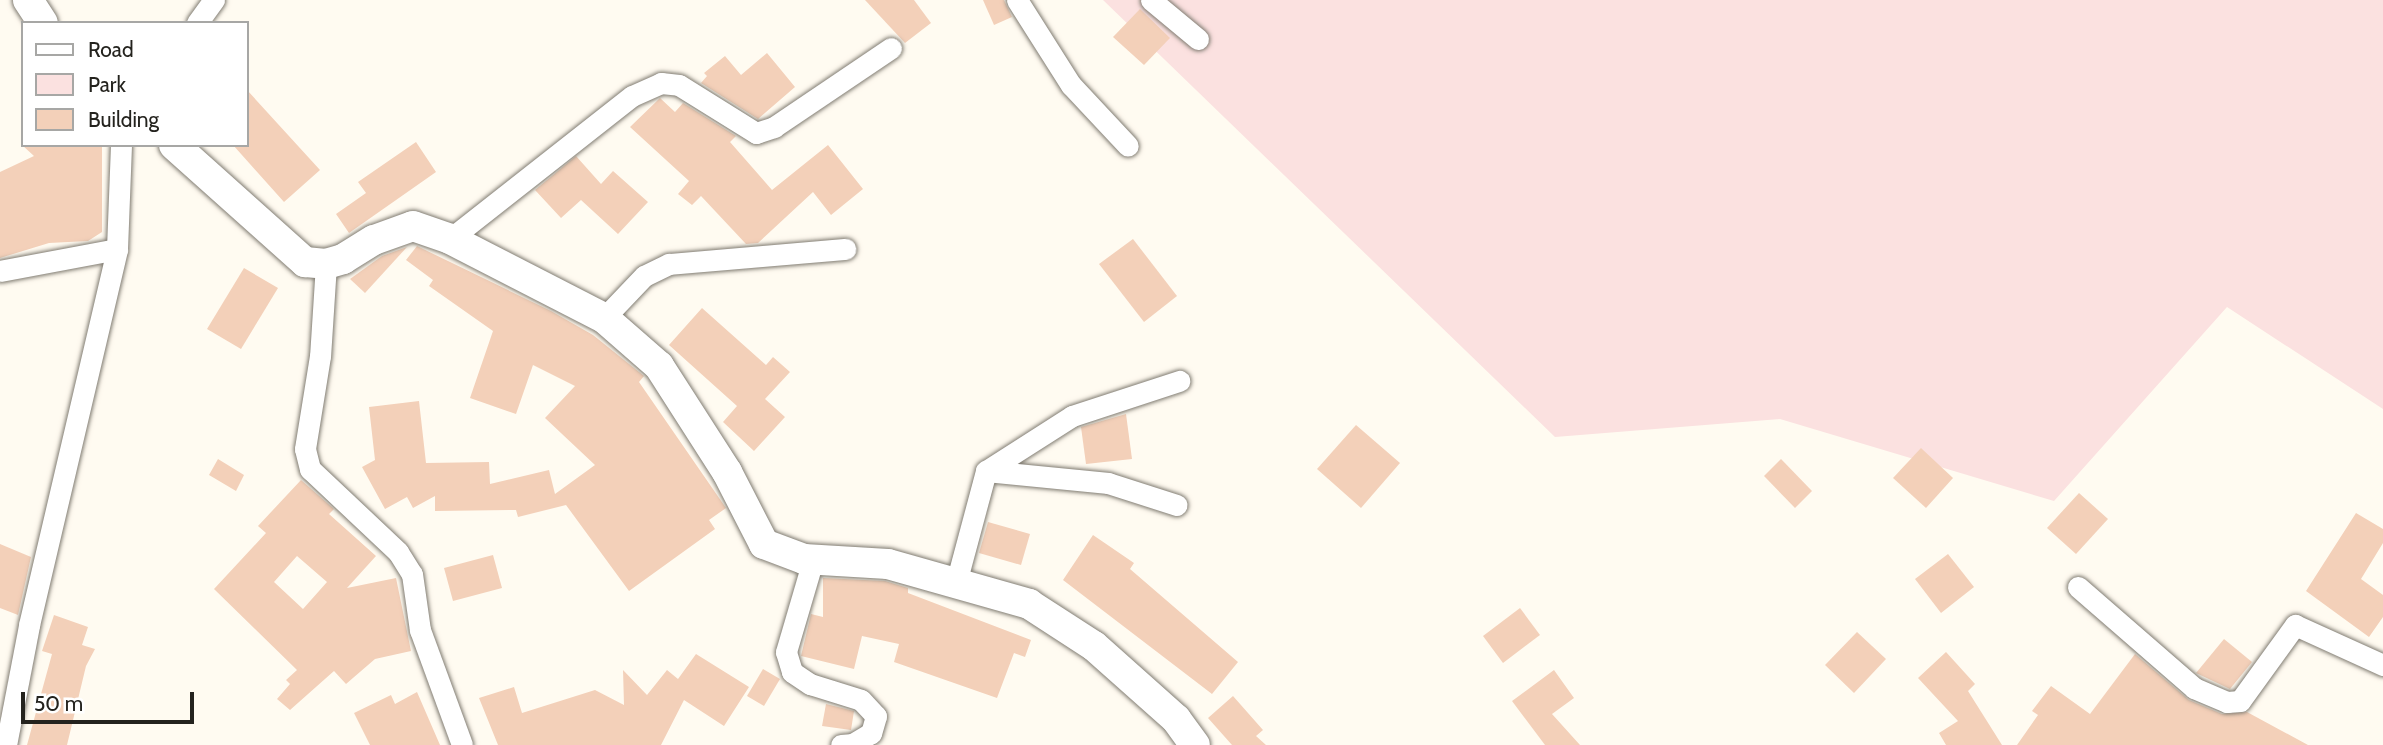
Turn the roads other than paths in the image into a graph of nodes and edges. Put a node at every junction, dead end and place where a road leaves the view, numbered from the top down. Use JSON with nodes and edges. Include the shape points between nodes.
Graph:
{"nodes":[{"id":1,"x":29,"y":0,"type":"edge"},
{"id":2,"x":214,"y":0,"type":"edge"},
{"id":3,"x":1017,"y":0,"type":"edge"},
{"id":4,"x":1151,"y":0,"type":"edge"},
{"id":5,"x":42,"y":21,"type":"edge"},
{"id":6,"x":198,"y":21,"type":"edge"},
{"id":7,"x":1198,"y":39,"type":"dead end"},
{"id":8,"x":891,"y":48,"type":"dead end"},
{"id":9,"x":1128,"y":146,"type":"dead end"},
{"id":10,"x":121,"y":147,"type":"edge"},
{"id":11,"x":176,"y":147,"type":"edge"},
{"id":12,"x":450,"y":239,"type":"junction"},
{"id":13,"x":117,"y":249,"type":"junction"},
{"id":14,"x":845,"y":249,"type":"dead end"},
{"id":15,"x":326,"y":264,"type":"junction"},
{"id":16,"x":0,"y":271,"type":"edge"},
{"id":17,"x":604,"y":318,"type":"junction"},
{"id":18,"x":1179,"y":381,"type":"dead end"},
{"id":19,"x":986,"y":471,"type":"junction"},
{"id":20,"x":1177,"y":505,"type":"dead end"},
{"id":21,"x":813,"y":560,"type":"junction"},
{"id":22,"x":956,"y":583,"type":"junction"},
{"id":23,"x":2078,"y":587,"type":"dead end"},
{"id":24,"x":2383,"y":665,"type":"edge"},
{"id":25,"x":6,"y":745,"type":"edge"},
{"id":26,"x":462,"y":745,"type":"edge"},
{"id":27,"x":841,"y":745,"type":"edge"},
{"id":28,"x":1195,"y":745,"type":"edge"}],
"edges":[{"from":1,"to":5,"type":"street"},
{"from":2,"to":6,"type":"street"},
{"from":3,"to":9,"type":"street","via":[[1071,85]]},
{"from":4,"to":7,"type":"street"},
{"from":8,"to":12,"type":"street","via":[[774,127],[756,133],[679,85],[661,83],[632,96]]},
{"from":10,"to":13,"type":"street"},
{"from":11,"to":15,"type":"street","via":[[305,262]]},
{"from":12,"to":15,"type":"street","via":[[413,226]]},
{"from":12,"to":17,"type":"street"},
{"from":13,"to":16,"type":"street"},
{"from":13,"to":25,"type":"street","via":[[29,625]]},
{"from":14,"to":17,"type":"street","via":[[669,264],[644,276]]},
{"from":15,"to":26,"type":"street","via":[[320,356],[304,449],[310,469],[398,552],[412,574],[420,631]]},
{"from":17,"to":21,"type":"street","via":[[659,366],[727,472],[764,544]]},
{"from":18,"to":19,"type":"street","via":[[1072,416]]},
{"from":19,"to":20,"type":"street","via":[[1108,483]]},
{"from":19,"to":22,"type":"street"},
{"from":21,"to":22,"type":"street","via":[[888,564]]},
{"from":21,"to":27,"type":"street","via":[[786,652],[792,671],[810,684],[861,700],[876,716],[871,733],[853,744]]},
{"from":22,"to":28,"type":"street","via":[[1029,604],[1094,646],[1176,719]]},
{"from":23,"to":24,"type":"street","via":[[2194,688],[2227,702],[2240,701],[2295,625]]}]}
